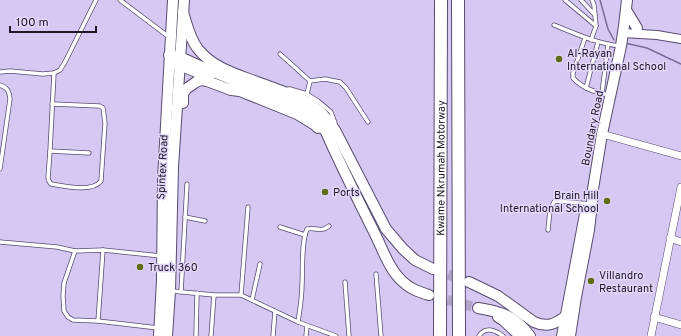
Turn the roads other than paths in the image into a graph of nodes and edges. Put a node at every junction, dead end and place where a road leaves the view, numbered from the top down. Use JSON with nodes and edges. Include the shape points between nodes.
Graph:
{"nodes":[{"id":1,"x":96,"y":0,"type":"edge"},
{"id":2,"x":120,"y":0,"type":"edge"},
{"id":3,"x":173,"y":0,"type":"edge"},
{"id":4,"x":184,"y":0,"type":"edge"},
{"id":5,"x":441,"y":0,"type":"edge"},
{"id":6,"x":458,"y":0,"type":"edge"},
{"id":7,"x":565,"y":0,"type":"edge"},
{"id":8,"x":581,"y":0,"type":"edge"},
{"id":9,"x":592,"y":0,"type":"edge"},
{"id":10,"x":627,"y":5,"type":"edge"},
{"id":11,"x":183,"y":12,"type":"junction"},
{"id":12,"x":595,"y":15,"type":"junction"},
{"id":13,"x":554,"y":25,"type":"dead end"},
{"id":14,"x":596,"y":26,"type":"junction"},
{"id":15,"x":636,"y":31,"type":"junction"},
{"id":16,"x":622,"y":36,"type":"junction"},
{"id":17,"x":170,"y":38,"type":"junction"},
{"id":18,"x":585,"y":38,"type":"junction"},
{"id":19,"x":681,"y":39,"type":"edge"},
{"id":20,"x":591,"y":40,"type":"junction"},
{"id":21,"x":598,"y":42,"type":"junction"},
{"id":22,"x":608,"y":44,"type":"junction"},
{"id":23,"x":280,"y":54,"type":"dead end"},
{"id":24,"x":174,"y":60,"type":"junction"},
{"id":25,"x":0,"y":72,"type":"edge"},
{"id":26,"x":54,"y":73,"type":"junction"},
{"id":27,"x":310,"y":81,"type":"junction"},
{"id":28,"x":0,"y":85,"type":"edge"},
{"id":29,"x":586,"y":88,"type":"junction"},
{"id":30,"x":240,"y":91,"type":"junction"},
{"id":31,"x":280,"y":91,"type":"junction"},
{"id":32,"x":307,"y":94,"type":"junction"},
{"id":33,"x":606,"y":94,"type":"junction"},
{"id":34,"x":52,"y":104,"type":"junction"},
{"id":35,"x":368,"y":122,"type":"dead end"},
{"id":36,"x":335,"y":130,"type":"junction"},
{"id":37,"x":602,"y":134,"type":"junction"},
{"id":38,"x":330,"y":142,"type":"junction"},
{"id":39,"x":2,"y":144,"type":"edge"},
{"id":40,"x":50,"y":151,"type":"junction"},
{"id":41,"x":89,"y":153,"type":"dead end"},
{"id":42,"x":681,"y":156,"type":"edge"},
{"id":43,"x":354,"y":167,"type":"junction"},
{"id":44,"x":0,"y":169,"type":"edge"},
{"id":45,"x":350,"y":182,"type":"junction"},
{"id":46,"x":187,"y":184,"type":"dead end"},
{"id":47,"x":681,"y":187,"type":"edge"},
{"id":48,"x":589,"y":204,"type":"junction"},
{"id":49,"x":248,"y":207,"type":"dead end"},
{"id":50,"x":185,"y":217,"type":"junction"},
{"id":51,"x":172,"y":219,"type":"junction"},
{"id":52,"x":205,"y":221,"type":"dead end"},
{"id":53,"x":329,"y":226,"type":"dead end"},
{"id":54,"x":280,"y":227,"type":"dead end"},
{"id":55,"x":548,"y":230,"type":"dead end"},
{"id":56,"x":305,"y":235,"type":"junction"},
{"id":57,"x":670,"y":238,"type":"junction"},
{"id":58,"x":0,"y":242,"type":"edge"},
{"id":59,"x":681,"y":242,"type":"edge"},
{"id":60,"x":103,"y":250,"type":"junction"},
{"id":61,"x":75,"y":251,"type":"junction"},
{"id":62,"x":162,"y":257,"type":"junction"},
{"id":63,"x":260,"y":264,"type":"dead end"},
{"id":64,"x":434,"y":269,"type":"tunnel mouth"},
{"id":65,"x":376,"y":274,"type":"dead end"},
{"id":66,"x":345,"y":282,"type":"dead end"},
{"id":67,"x":469,"y":282,"type":"tunnel mouth"},
{"id":68,"x":170,"y":291,"type":"junction"},
{"id":69,"x":181,"y":292,"type":"junction"},
{"id":70,"x":197,"y":293,"type":"junction"},
{"id":71,"x":214,"y":295,"type":"junction"},
{"id":72,"x":241,"y":295,"type":"junction"},
{"id":73,"x":429,"y":295,"type":"tunnel mouth"},
{"id":74,"x":252,"y":300,"type":"junction"},
{"id":75,"x":440,"y":307,"type":"junction"},
{"id":76,"x":275,"y":311,"type":"junction"},
{"id":77,"x":566,"y":316,"type":"junction"},
{"id":78,"x":654,"y":317,"type":"junction"},
{"id":79,"x":98,"y":321,"type":"junction"},
{"id":80,"x":298,"y":322,"type":"junction"},
{"id":81,"x":681,"y":325,"type":"edge"},
{"id":82,"x":307,"y":326,"type":"junction"},
{"id":83,"x":159,"y":332,"type":"edge"},
{"id":84,"x":564,"y":335,"type":"edge"},
{"id":85,"x":167,"y":336,"type":"edge"},
{"id":86,"x":196,"y":336,"type":"edge"},
{"id":87,"x":211,"y":336,"type":"edge"},
{"id":88,"x":273,"y":336,"type":"edge"},
{"id":89,"x":306,"y":336,"type":"edge"},
{"id":90,"x":336,"y":336,"type":"edge"},
{"id":91,"x":349,"y":336,"type":"edge"},
{"id":92,"x":381,"y":336,"type":"edge"},
{"id":93,"x":434,"y":336,"type":"edge"},
{"id":94,"x":440,"y":336,"type":"edge"},
{"id":95,"x":459,"y":336,"type":"edge"},
{"id":96,"x":479,"y":336,"type":"edge"},
{"id":97,"x":503,"y":336,"type":"edge"},
{"id":98,"x":520,"y":336,"type":"edge"},
{"id":99,"x":530,"y":336,"type":"edge"},
{"id":100,"x":651,"y":336,"type":"edge"}],
"edges":[{"from":1,"to":26,"type":"lane","via":[[65,62],[60,70]]},
{"from":2,"to":17,"type":"lane"},
{"from":3,"to":17,"type":"main road","name":"Spintex Road"},
{"from":4,"to":11,"type":"main road","name":"Spintex Road"},
{"from":5,"to":75,"type":"highway","name":"Kwame Nkrumah Motorway"},
{"from":6,"to":95,"type":"highway","name":"Kwame Nkrumah Motorway"},
{"from":7,"to":14,"type":"lane"},
{"from":8,"to":12,"type":"lane"},
{"from":9,"to":12,"type":"lane"},
{"from":10,"to":15,"type":"main road"},
{"from":10,"to":16,"type":"main road","name":"Boundary Road"},
{"from":11,"to":24,"type":"main road","name":"Spintex Road"},
{"from":11,"to":31,"type":"main road","via":[[194,43],[212,62],[228,71]]},
{"from":12,"to":14,"type":"lane"},
{"from":13,"to":18,"type":"lane"},
{"from":14,"to":20,"type":"lane"},
{"from":15,"to":16,"type":"main road"},
{"from":15,"to":16,"type":"street"},
{"from":15,"to":19,"type":"street"},
{"from":16,"to":22,"type":"lane"},
{"from":16,"to":33,"type":"main road","name":"Boundary Road"},
{"from":17,"to":24,"type":"main road","name":"Spintex Road"},
{"from":18,"to":20,"type":"lane"},
{"from":18,"to":29,"type":"lane","via":[[573,78]]},
{"from":20,"to":21,"type":"lane"},
{"from":21,"to":22,"type":"lane"},
{"from":21,"to":29,"type":"lane"},
{"from":22,"to":33,"type":"lane"},
{"from":23,"to":27,"type":"lane"},
{"from":24,"to":30,"type":"main road"},
{"from":24,"to":38,"type":"main road","via":[[303,108],[319,121]]},
{"from":24,"to":51,"type":"main road","name":"Spintex Road"},
{"from":24,"to":62,"type":"main road","name":"Spintex Road","via":[[163,179]]},
{"from":25,"to":26,"type":"lane"},
{"from":26,"to":34,"type":"lane"},
{"from":27,"to":32,"type":"lane"},
{"from":27,"to":35,"type":"lane","via":[[325,79],[340,82]]},
{"from":28,"to":39,"type":"lane","via":[[9,92],[10,100]]},
{"from":29,"to":33,"type":"lane"},
{"from":30,"to":38,"type":"main road","via":[[297,114],[315,125]]},
{"from":30,"to":51,"type":"main road","via":[[201,80],[186,88],[183,94],[177,194]]},
{"from":31,"to":32,"type":"lane","via":[[290,89]]},
{"from":31,"to":36,"type":"main road","via":[[313,105],[330,121]]},
{"from":32,"to":36,"type":"lane","via":[[331,112]]},
{"from":33,"to":37,"type":"main road","name":"Boundary Road"},
{"from":34,"to":40,"type":"lane"},
{"from":34,"to":40,"type":"lane","via":[[103,108],[105,123],[101,181],[96,186],[79,188],[51,184],[48,178]]},
{"from":36,"to":43,"type":"main road"},
{"from":37,"to":42,"type":"street"},
{"from":37,"to":48,"type":"main road","name":"Boundary Road"},
{"from":38,"to":45,"type":"main road"},
{"from":39,"to":44,"type":"lane"},
{"from":40,"to":41,"type":"lane"},
{"from":43,"to":45,"type":"main road"},
{"from":43,"to":64,"type":"main road","via":[[386,229],[415,260]]},
{"from":45,"to":73,"type":"main road","via":[[393,270],[409,287]]},
{"from":46,"to":50,"type":"lane"},
{"from":47,"to":57,"type":"street"},
{"from":48,"to":55,"type":"lane","via":[[554,202],[550,210]]},
{"from":48,"to":77,"type":"main road","name":"Boundary Road"},
{"from":48,"to":84,"type":"main road","name":"Boundary Road","via":[[589,230],[576,298]]},
{"from":49,"to":72,"type":"lane"},
{"from":50,"to":52,"type":"lane"},
{"from":50,"to":69,"type":"lane"},
{"from":51,"to":68,"type":"main road","name":"Spintex Road"},
{"from":53,"to":56,"type":"lane","via":[[320,230],[307,229]]},
{"from":54,"to":56,"type":"lane"},
{"from":56,"to":80,"type":"lane"},
{"from":57,"to":59,"type":"street"},
{"from":57,"to":78,"type":"street"},
{"from":58,"to":61,"type":"lane"},
{"from":60,"to":61,"type":"lane"},
{"from":60,"to":62,"type":"lane"},
{"from":60,"to":79,"type":"lane"},
{"from":61,"to":79,"type":"lane","via":[[64,284],[64,311],[73,320]]},
{"from":62,"to":83,"type":"main road","name":"Spintex Road"},
{"from":63,"to":74,"type":"lane"},
{"from":65,"to":92,"type":"lane"},
{"from":66,"to":91,"type":"lane"},
{"from":67,"to":77,"type":"main road","via":[[498,296],[534,322],[547,325]]},
{"from":68,"to":69,"type":"lane"},
{"from":68,"to":85,"type":"main road","name":"Spintex Road"},
{"from":69,"to":70,"type":"lane"},
{"from":70,"to":71,"type":"lane"},
{"from":70,"to":86,"type":"lane"},
{"from":71,"to":72,"type":"lane"},
{"from":71,"to":87,"type":"lane"},
{"from":72,"to":74,"type":"lane"},
{"from":74,"to":76,"type":"lane"},
{"from":75,"to":93,"type":"highway"},
{"from":75,"to":94,"type":"highway","name":"Kwame Nkrumah Motorway"},
{"from":76,"to":80,"type":"lane"},
{"from":76,"to":88,"type":"lane"},
{"from":77,"to":84,"type":"main road","name":"Boundary Road"},
{"from":78,"to":81,"type":"street"},
{"from":78,"to":100,"type":"street"},
{"from":79,"to":83,"type":"lane"},
{"from":80,"to":82,"type":"lane"},
{"from":82,"to":89,"type":"lane"},
{"from":82,"to":90,"type":"lane"},
{"from":96,"to":97,"type":"lane","via":[[485,330],[492,330]]},
{"from":98,"to":99,"type":"main road","via":[[503,320],[483,309],[506,315]]}]}
